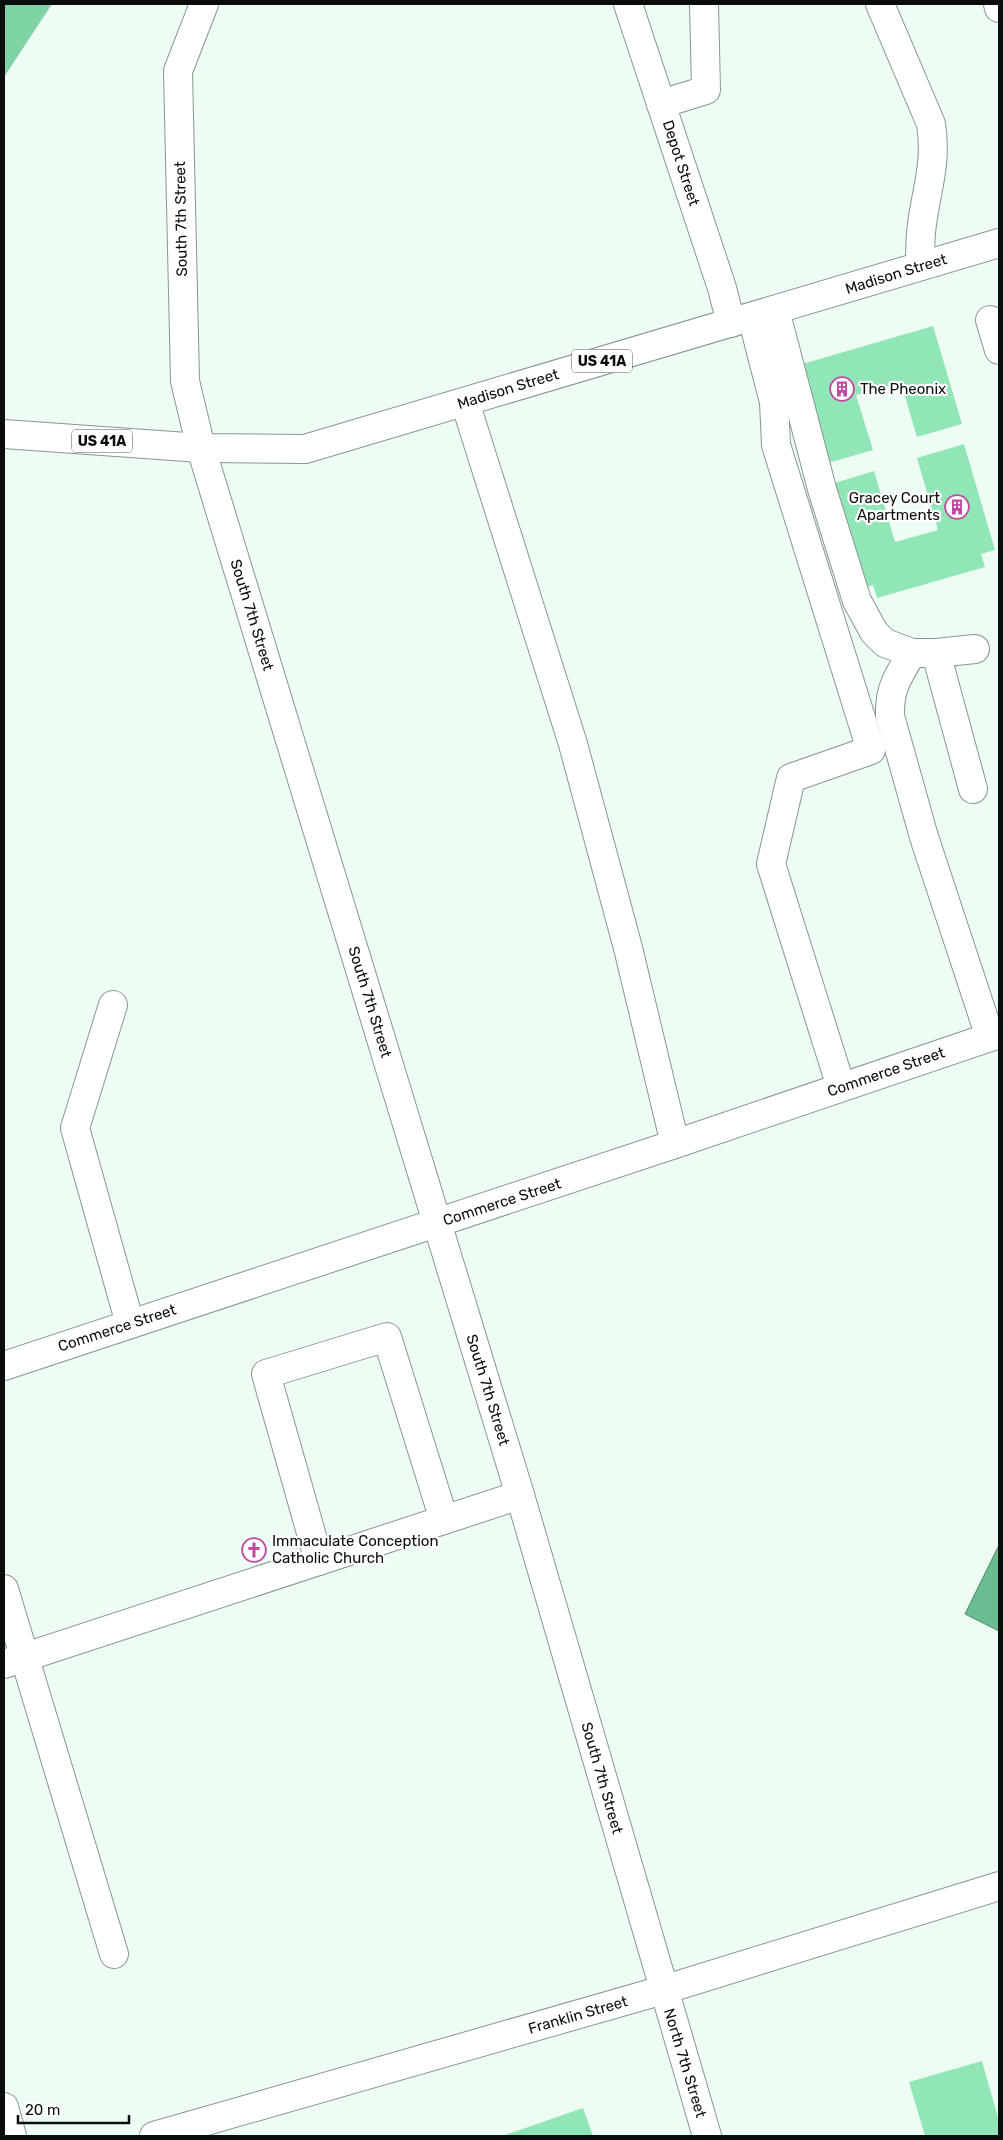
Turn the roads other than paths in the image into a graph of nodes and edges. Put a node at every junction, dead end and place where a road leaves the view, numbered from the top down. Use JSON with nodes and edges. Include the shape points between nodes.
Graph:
{"nodes":[{"id":1,"x":204,"y":4,"type":"edge"},
{"id":2,"x":628,"y":4,"type":"edge"},
{"id":3,"x":704,"y":4,"type":"edge"},
{"id":4,"x":880,"y":4,"type":"edge"},
{"id":5,"x":998,"y":4,"type":"edge"},
{"id":6,"x":999,"y":8,"type":"edge"},
{"id":7,"x":661,"y":104,"type":"junction"},
{"id":8,"x":999,"y":243,"type":"edge"},
{"id":9,"x":920,"y":266,"type":"junction"},
{"id":10,"x":753,"y":317,"type":"junction"},
{"id":11,"x":990,"y":320,"type":"dead end"},
{"id":12,"x":999,"y":350,"type":"edge"},
{"id":13,"x":465,"y":402,"type":"junction"},
{"id":14,"x":4,"y":434,"type":"edge"},
{"id":15,"x":201,"y":448,"type":"junction"},
{"id":16,"x":975,"y":648,"type":"dead end"},
{"id":17,"x":924,"y":653,"type":"junction"},
{"id":18,"x":973,"y":789,"type":"dead end"},
{"id":19,"x":114,"y":1005,"type":"dead end"},
{"id":20,"x":994,"y":1035,"type":"edge"},
{"id":21,"x":840,"y":1087,"type":"junction"},
{"id":22,"x":675,"y":1144,"type":"junction"},
{"id":23,"x":438,"y":1223,"type":"junction"},
{"id":24,"x":130,"y":1324,"type":"junction"},
{"id":25,"x":4,"y":1366,"type":"edge"},
{"id":26,"x":520,"y":1495,"type":"junction"},
{"id":27,"x":444,"y":1520,"type":"junction"},
{"id":28,"x":319,"y":1561,"type":"junction"},
{"id":29,"x":4,"y":1589,"type":"edge"},
{"id":30,"x":14,"y":1661,"type":"edge"},
{"id":31,"x":999,"y":1886,"type":"edge"},
{"id":32,"x":114,"y":1954,"type":"dead end"},
{"id":33,"x":664,"y":1990,"type":"junction"},
{"id":34,"x":4,"y":2107,"type":"edge"},
{"id":35,"x":12,"y":2136,"type":"edge"},
{"id":36,"x":154,"y":2136,"type":"edge"},
{"id":37,"x":707,"y":2136,"type":"edge"}],
"edges":[{"from":1,"to":15,"type":"street","name":"South 7th Street","via":[[178,71],[184,381]]},
{"from":2,"to":7,"type":"street","name":"Depot Street"},
{"from":3,"to":7,"type":"street","via":[[706,90]]},
{"from":4,"to":9,"type":"street","via":[[931,124],[933,168],[922,225]]},
{"from":5,"to":6,"type":"street"},
{"from":7,"to":10,"type":"street","name":"Depot Street","via":[[722,288]]},
{"from":8,"to":9,"type":"street","name":"Madison Street","number":"US 41A"},
{"from":9,"to":10,"type":"street","name":"Madison Street","number":"US 41A"},
{"from":10,"to":13,"type":"street","name":"Madison Street","number":"US 41A"},
{"from":10,"to":17,"type":"street","via":[[822,489],[857,601],[874,632],[885,643]]},
{"from":10,"to":21,"type":"street","via":[[774,402],[776,445],[871,750],[791,778],[771,864]]},
{"from":11,"to":12,"type":"street"},
{"from":13,"to":15,"type":"street","name":"Madison Street","number":"US 41A","via":[[305,449]]},
{"from":13,"to":22,"type":"street","via":[[572,744],[628,948]]},
{"from":14,"to":15,"type":"street","name":"Madison Street","number":"US 41A"},
{"from":15,"to":23,"type":"street","name":"South 7th Street"},
{"from":16,"to":17,"type":"street"},
{"from":17,"to":18,"type":"street"},
{"from":17,"to":20,"type":"street","via":[[895,681],[889,700],[890,716],[924,837]]},
{"from":19,"to":24,"type":"street","via":[[75,1128]]},
{"from":20,"to":21,"type":"street","name":"Commerce Street"},
{"from":21,"to":22,"type":"street","name":"Commerce Street"},
{"from":22,"to":23,"type":"street","name":"Commerce Street"},
{"from":23,"to":24,"type":"street","name":"Commerce Street"},
{"from":23,"to":26,"type":"street","name":"South 7th Street"},
{"from":24,"to":25,"type":"street","name":"Commerce Street"},
{"from":26,"to":27,"type":"street"},
{"from":26,"to":33,"type":"street","name":"South 7th Street"},
{"from":27,"to":28,"type":"street"},
{"from":27,"to":28,"type":"street","via":[[387,1337],[266,1374]]},
{"from":28,"to":30,"type":"street"},
{"from":29,"to":30,"type":"street"},
{"from":30,"to":32,"type":"street"},
{"from":31,"to":33,"type":"street","name":"Franklin Street"},
{"from":33,"to":36,"type":"street","name":"Franklin Street"},
{"from":33,"to":37,"type":"street","name":"North 7th Street"},
{"from":34,"to":35,"type":"street"}]}
